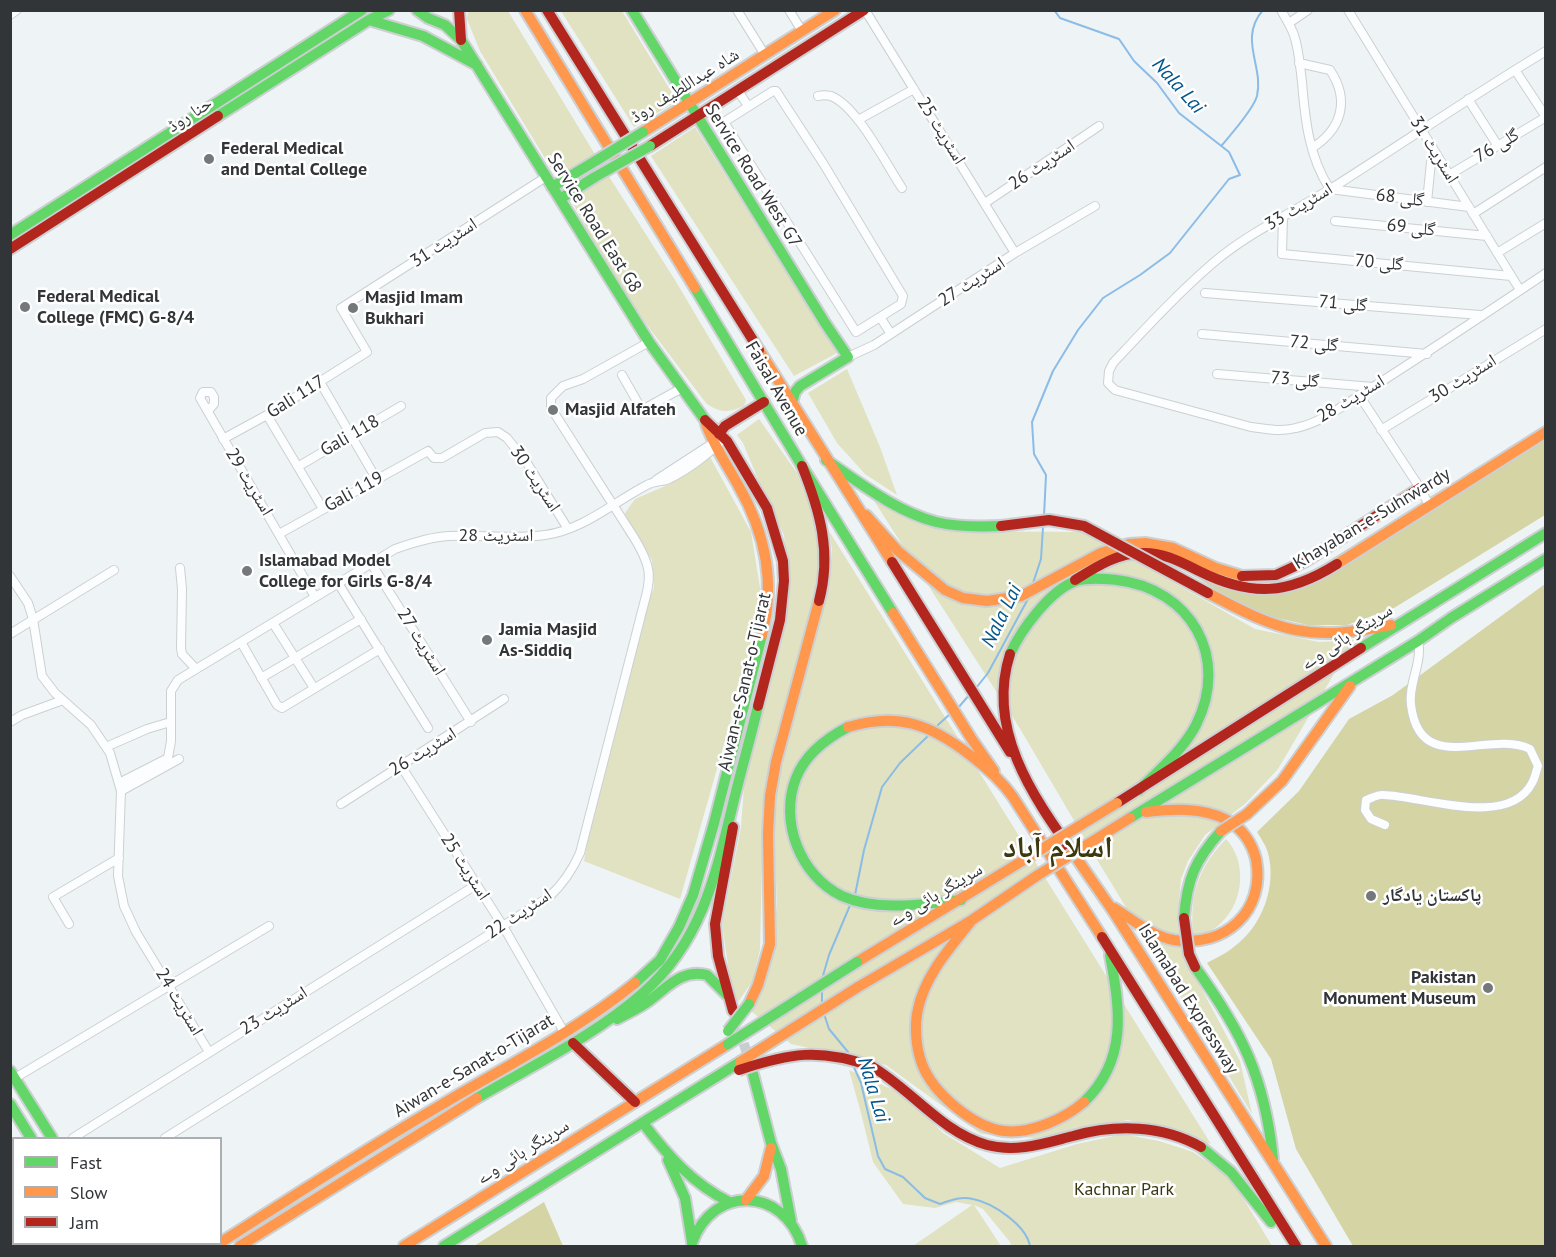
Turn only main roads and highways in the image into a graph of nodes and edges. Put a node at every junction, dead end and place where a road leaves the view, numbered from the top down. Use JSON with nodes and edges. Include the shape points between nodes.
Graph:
{"nodes":[{"id":1,"x":362,"y":10,"type":"edge"},
{"id":2,"x":389,"y":10,"type":"edge"},
{"id":3,"x":417,"y":10,"type":"edge"},
{"id":4,"x":458,"y":10,"type":"edge"},
{"id":5,"x":525,"y":10,"type":"edge"},
{"id":6,"x":547,"y":10,"type":"edge"},
{"id":7,"x":632,"y":10,"type":"edge"},
{"id":8,"x":835,"y":10,"type":"edge"},
{"id":9,"x":865,"y":10,"type":"edge"},
{"id":10,"x":434,"y":19,"type":"junction"},
{"id":11,"x":369,"y":20,"type":"junction"},
{"id":12,"x":461,"y":40,"type":"junction"},
{"id":13,"x":477,"y":65,"type":"junction"},
{"id":14,"x":689,"y":104,"type":"junction"},
{"id":15,"x":698,"y":117,"type":"junction"},
{"id":16,"x":166,"y":136,"type":"junction"},
{"id":17,"x":172,"y":146,"type":"junction"},
{"id":18,"x":549,"y":182,"type":"junction"},
{"id":19,"x":560,"y":199,"type":"junction"},
{"id":20,"x":10,"y":235,"type":"edge"},
{"id":21,"x":10,"y":249,"type":"edge"},
{"id":22,"x":848,"y":357,"type":"junction"},
{"id":23,"x":779,"y":382,"type":"junction"},
{"id":24,"x":764,"y":402,"type":"junction"},
{"id":25,"x":792,"y":403,"type":"junction"},
{"id":26,"x":705,"y":420,"type":"joint"},
{"id":27,"x":1545,"y":432,"type":"edge"},
{"id":28,"x":718,"y":441,"type":"junction"},
{"id":29,"x":826,"y":460,"type":"junction"},
{"id":30,"x":802,"y":466,"type":"junction"},
{"id":31,"x":748,"y":477,"type":"junction"},
{"id":32,"x":737,"y":483,"type":"junction"},
{"id":33,"x":1420,"y":488,"type":"road end"},
{"id":34,"x":852,"y":499,"type":"junction"},
{"id":35,"x":1545,"y":533,"type":"edge"},
{"id":36,"x":1545,"y":559,"type":"edge"},
{"id":37,"x":1072,"y":582,"type":"junction"},
{"id":38,"x":1402,"y":622,"type":"junction"},
{"id":39,"x":1354,"y":680,"type":"junction"},
{"id":40,"x":1021,"y":770,"type":"junction"},
{"id":41,"x":1001,"y":782,"type":"junction"},
{"id":42,"x":1139,"y":790,"type":"junction"},
{"id":43,"x":736,"y":793,"type":"junction"},
{"id":44,"x":1141,"y":812,"type":"junction"},
{"id":45,"x":693,"y":895,"type":"junction"},
{"id":46,"x":706,"y":900,"type":"junction"},
{"id":47,"x":961,"y":900,"type":"junction"},
{"id":48,"x":1110,"y":906,"type":"junction"},
{"id":49,"x":972,"y":920,"type":"junction"},
{"id":50,"x":1108,"y":948,"type":"junction"},
{"id":51,"x":729,"y":997,"type":"junction"},
{"id":52,"x":734,"y":1011,"type":"tunnel mouth"},
{"id":53,"x":596,"y":1029,"type":"junction"},
{"id":54,"x":573,"y":1043,"type":"junction"},
{"id":55,"x":702,"y":1061,"type":"junction"},
{"id":56,"x":739,"y":1066,"type":"junction"},
{"id":57,"x":753,"y":1074,"type":"tunnel mouth"},
{"id":58,"x":13,"y":1075,"type":"edge"},
{"id":59,"x":635,"y":1102,"type":"junction"},
{"id":60,"x":10,"y":1104,"type":"edge"},
{"id":61,"x":643,"y":1123,"type":"junction"},
{"id":62,"x":30,"y":1137,"type":"edge"},
{"id":63,"x":51,"y":1137,"type":"edge"},
{"id":64,"x":771,"y":1143,"type":"junction"},
{"id":65,"x":663,"y":1150,"type":"junction"},
{"id":66,"x":1274,"y":1164,"type":"junction"},
{"id":67,"x":746,"y":1200,"type":"junction"},
{"id":68,"x":729,"y":1202,"type":"junction"},
{"id":69,"x":791,"y":1221,"type":"junction"},
{"id":70,"x":222,"y":1242,"type":"edge"},
{"id":71,"x":692,"y":1244,"type":"edge"},
{"id":72,"x":240,"y":1246,"type":"edge"},
{"id":73,"x":404,"y":1246,"type":"edge"},
{"id":74,"x":444,"y":1246,"type":"edge"},
{"id":75,"x":802,"y":1246,"type":"edge"},
{"id":76,"x":1294,"y":1246,"type":"edge"},
{"id":77,"x":1326,"y":1246,"type":"edge"}],
"edges":[{"from":1,"to":16,"type":"main road","name":"حنا روڈ"},
{"from":2,"to":11,"type":"main road","name":"حنا روڈ"},
{"from":3,"to":10,"type":"main road"},
{"from":4,"to":10,"type":"main road","via":[[446,18]]},
{"from":4,"to":12,"type":"main road"},
{"from":5,"to":24,"type":"main road","name":"Faisal Avenue"},
{"from":6,"to":23,"type":"main road","name":"Faisal Avenue"},
{"from":7,"to":14,"type":"main road","name":"Service Road West G7"},
{"from":8,"to":14,"type":"main road","name":"شاہ عبداللطیف روڈ"},
{"from":9,"to":15,"type":"main road","name":"شاہ عبداللطیف روڈ"},
{"from":10,"to":12,"type":"main road"},
{"from":11,"to":13,"type":"main road","via":[[423,36]]},
{"from":11,"to":17,"type":"main road","name":"حنا روڈ"},
{"from":12,"to":13,"type":"main road","name":"Service Road East G8"},
{"from":13,"to":18,"type":"main road","name":"Service Road East G8"},
{"from":14,"to":15,"type":"main road","name":"Service Road West G7"},
{"from":14,"to":18,"type":"main road","name":"شاہ عبداللطیف روڈ","bridge":true,"via":[[597,160]]},
{"from":15,"to":19,"type":"main road","name":"شاہ عبداللطیف روڈ","bridge":true},
{"from":15,"to":22,"type":"main road","name":"Service Road West G7"},
{"from":16,"to":17,"type":"main road"},
{"from":16,"to":20,"type":"main road","name":"حنا روڈ"},
{"from":17,"to":21,"type":"main road","name":"حنا روڈ"},
{"from":18,"to":19,"type":"main road","name":"Service Road East G8"},
{"from":19,"to":26,"type":"main road","name":"Service Road East G8","via":[[649,342]]},
{"from":22,"to":23,"type":"main road","via":[[799,381]]},
{"from":22,"to":25,"type":"main road","via":[[800,386]]},
{"from":23,"to":25,"type":"main road","name":"Faisal Avenue"},
{"from":24,"to":28,"type":"main road","via":[[725,426]]},
{"from":24,"to":30,"type":"main road","name":"Faisal Avenue"},
{"from":25,"to":29,"type":"main road","name":"Faisal Avenue"},
{"from":26,"to":28,"type":"main road","name":"Aiwan-e-Sanat-o-Tijarat"},
{"from":27,"to":37,"type":"main road","name":"Khayaban-e-Suhrwardy","via":[[1338,563],[1280,589],[1238,587],[1169,556],[1143,553],[1114,558]]},
{"from":28,"to":31,"type":"main road","name":"Aiwan-e-Sanat-o-Tijarat"},
{"from":28,"to":32,"type":"main road","name":"Aiwan-e-Sanat-o-Tijarat"},
{"from":29,"to":34,"type":"main road","name":"Faisal Avenue"},
{"from":29,"to":38,"type":"main road","bridge":true,"via":[[885,499],[928,520],[955,525],[1049,520],[1084,526],[1272,627],[1325,636]]},
{"from":30,"to":41,"type":"main road","name":"Faisal Avenue"},
{"from":30,"to":55,"type":"main road","bridge":true,"via":[[819,508],[826,563],[770,796],[770,944],[749,1004]]},
{"from":31,"to":32,"type":"main road"},
{"from":31,"to":43,"type":"main road","name":"Aiwan-e-Sanat-o-Tijarat","via":[[773,523],[784,581],[780,620]]},
{"from":32,"to":45,"type":"main road","name":"Aiwan-e-Sanat-o-Tijarat","via":[[766,553],[770,599]]},
{"from":33,"to":34,"type":"main road","name":"Khayaban-e-Suhrwardy","via":[[1304,562],[1276,575],[1246,577],[1173,548],[1145,543],[1114,548],[1021,596],[987,601],[963,598],[945,590],[898,551]]},
{"from":34,"to":40,"type":"main road","name":"Faisal Avenue"},
{"from":35,"to":38,"type":"main road","name":"سرینگر ہائی وے"},
{"from":36,"to":39,"type":"main road"},
{"from":37,"to":40,"type":"main road","name":"Khayaban-e-Suhrwardy","via":[[1029,620],[1005,674],[1004,714]]},
{"from":37,"to":42,"type":"main road","via":[[1127,580],[1152,587],[1187,613],[1205,647],[1207,699],[1199,721],[1170,759]]},
{"from":38,"to":42,"type":"main road","name":"سرینگر ہائی وے"},
{"from":39,"to":44,"type":"main road"},
{"from":39,"to":66,"type":"main road","bridge":true,"via":[[1282,781],[1203,850],[1191,870],[1185,895],[1189,954],[1246,1048],[1270,1128]]},
{"from":40,"to":48,"type":"main road","name":"Islamabad Expressway"},
{"from":41,"to":47,"type":"main road","via":[[944,736],[910,721],[881,720],[835,734],[802,765],[793,786],[791,817],[798,849],[810,869],[834,891],[854,901],[894,907]]},
{"from":41,"to":50,"type":"main road"},
{"from":42,"to":47,"type":"main road","name":"سرینگر ہائی وے","bridge":true},
{"from":43,"to":46,"type":"main road","name":"Aiwan-e-Sanat-o-Tijarat"},
{"from":43,"to":51,"type":"main road","via":[[731,845],[715,924]]},
{"from":44,"to":48,"type":"main road","via":[[1184,810],[1233,823],[1252,845],[1260,885],[1253,905],[1243,917],[1226,931],[1199,941],[1154,934]]},
{"from":44,"to":49,"type":"main road","bridge":true},
{"from":45,"to":46,"type":"main road"},
{"from":45,"to":70,"type":"main road","name":"Aiwan-e-Sanat-o-Tijarat","via":[[660,960],[619,996]]},
{"from":46,"to":53,"type":"main road","name":"Aiwan-e-Sanat-o-Tijarat","via":[[690,938],[666,972]]},
{"from":47,"to":55,"type":"main road","name":"سرینگر ہائی وے","bridge":true},
{"from":48,"to":66,"type":"main road","name":"Islamabad Expressway"},
{"from":49,"to":50,"type":"main road","via":[[926,987],[918,1011],[918,1040],[922,1066],[954,1107],[981,1124],[1003,1131],[1048,1124],[1074,1112],[1107,1077],[1115,1053],[1118,1005]]},
{"from":49,"to":56,"type":"main road","bridge":true,"via":[[858,987]]},
{"from":50,"to":76,"type":"main road"},
{"from":51,"to":52,"type":"main road"},
{"from":51,"to":53,"type":"main road","via":[[712,978],[692,973],[633,1012]]},
{"from":53,"to":54,"type":"main road","name":"Aiwan-e-Sanat-o-Tijarat"},
{"from":54,"to":59,"type":"main road"},
{"from":54,"to":72,"type":"main road","name":"Aiwan-e-Sanat-o-Tijarat","via":[[457,1110]]},
{"from":55,"to":59,"type":"main road","name":"سرینگر ہائی وے"},
{"from":56,"to":61,"type":"main road"},
{"from":56,"to":76,"type":"main road","bridge":true,"via":[[815,1052],[847,1058],[895,1080],[957,1133],[999,1147],[1026,1148],[1127,1126],[1154,1129],[1202,1148],[1226,1166]]},
{"from":57,"to":64,"type":"main road"},
{"from":58,"to":63,"type":"main road"},
{"from":59,"to":73,"type":"main road","name":"سرینگر ہائی وے"},
{"from":60,"to":62,"type":"main road"},
{"from":61,"to":65,"type":"main road"},
{"from":61,"to":74,"type":"main road"},
{"from":64,"to":67,"type":"main road","via":[[768,1169]]},
{"from":64,"to":69,"type":"main road","via":[[781,1169]]},
{"from":65,"to":68,"type":"main road","via":[[700,1187]]},
{"from":65,"to":71,"type":"main road","via":[[685,1198]]},
{"from":66,"to":77,"type":"main road","name":"Islamabad Expressway"},
{"from":67,"to":68,"type":"main road"},
{"from":67,"to":69,"type":"main road","via":[[771,1205]]},
{"from":68,"to":71,"type":"main road","via":[[712,1211],[700,1225]]},
{"from":69,"to":75,"type":"main road"}]}
